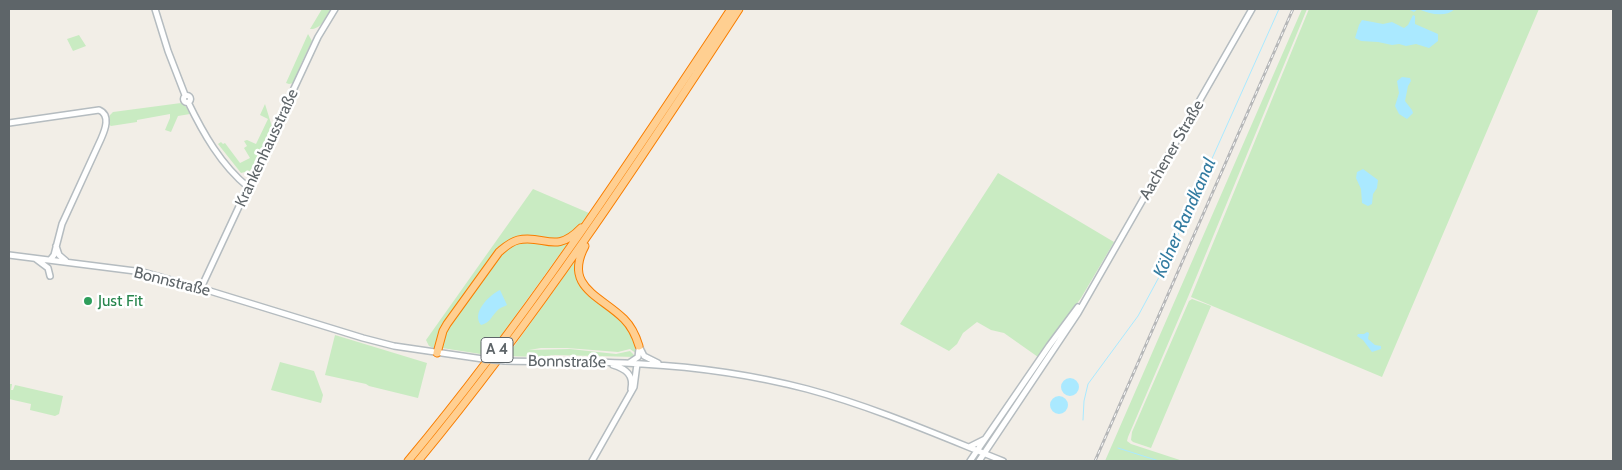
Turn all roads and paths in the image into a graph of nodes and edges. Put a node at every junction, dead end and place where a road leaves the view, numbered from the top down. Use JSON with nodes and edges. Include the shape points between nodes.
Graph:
{"nodes":[{"id":1,"x":154,"y":9,"type":"edge"},
{"id":2,"x":334,"y":9,"type":"edge"},
{"id":3,"x":731,"y":9,"type":"edge"},
{"id":4,"x":739,"y":9,"type":"edge"},
{"id":5,"x":1252,"y":9,"type":"edge"},
{"id":6,"x":9,"y":123,"type":"edge"},
{"id":7,"x":248,"y":188,"type":"junction"},
{"id":8,"x":593,"y":214,"type":"junction"},
{"id":9,"x":595,"y":226,"type":"junction"},
{"id":10,"x":56,"y":245,"type":"junction"},
{"id":11,"x":9,"y":255,"type":"edge"},
{"id":12,"x":36,"y":258,"type":"junction"},
{"id":13,"x":53,"y":260,"type":"junction"},
{"id":14,"x":68,"y":262,"type":"junction"},
{"id":15,"x":201,"y":288,"type":"junction"},
{"id":16,"x":1090,"y":290,"type":"junction"},
{"id":17,"x":639,"y":346,"type":"junction"},
{"id":18,"x":437,"y":353,"type":"junction"},
{"id":19,"x":606,"y":363,"type":"junction"},
{"id":20,"x":628,"y":364,"type":"junction"},
{"id":21,"x":637,"y":364,"type":"junction"},
{"id":22,"x":663,"y":365,"type":"junction"},
{"id":23,"x":629,"y":397,"type":"junction"},
{"id":24,"x":986,"y":438,"type":"junction"},
{"id":25,"x":969,"y":448,"type":"junction"},
{"id":26,"x":977,"y":451,"type":"junction"},
{"id":27,"x":984,"y":454,"type":"junction"},
{"id":28,"x":997,"y":459,"type":"junction"},
{"id":29,"x":408,"y":461,"type":"edge"},
{"id":30,"x":418,"y":461,"type":"edge"},
{"id":31,"x":592,"y":461,"type":"edge"},
{"id":32,"x":970,"y":461,"type":"edge"},
{"id":33,"x":980,"y":461,"type":"edge"},
{"id":34,"x":990,"y":461,"type":"edge"},
{"id":35,"x":1003,"y":461,"type":"edge"}],
"edges":[{"from":1,"to":7,"type":"main road","via":[[185,95],[184,102],[188,102],[216,152]]},
{"from":2,"to":7,"type":"main road","name":"Krankenhausstraße"},
{"from":3,"to":8,"type":"highway","number":"A 4"},
{"from":4,"to":9,"type":"highway","number":"A 4"},
{"from":5,"to":16,"type":"main road","name":"Aachener Straße"},
{"from":6,"to":10,"type":"main road","via":[[96,111],[105,113],[104,130],[62,224]]},
{"from":7,"to":15,"type":"main road","name":"Krankenhausstraße"},
{"from":8,"to":18,"type":"highway","via":[[575,233],[562,241],[519,240],[499,252],[447,324]]},
{"from":8,"to":29,"type":"highway","number":"A 4","via":[[503,342]]},
{"from":9,"to":17,"type":"highway","via":[[581,253],[581,281],[591,294],[628,323]]},
{"from":9,"to":30,"type":"highway","number":"A 4","via":[[503,354]]},
{"from":10,"to":13,"type":"main road"},
{"from":10,"to":14,"type":"main road","via":[[59,255]]},
{"from":11,"to":12,"type":"main road","name":"Bonnstraße"},
{"from":12,"to":13,"type":"main road","name":"Bonnstraße"},
{"from":12,"to":13,"type":"main road","via":[[48,268],[50,276]]},
{"from":13,"to":14,"type":"main road","name":"Bonnstraße"},
{"from":14,"to":15,"type":"main road","name":"Bonnstraße","via":[[143,272]]},
{"from":15,"to":18,"type":"main road","name":"Bonnstraße","via":[[349,334]]},
{"from":16,"to":24,"type":"main road","name":"Aachener Straße"},
{"from":16,"to":27,"type":"main road","name":"Aachener Straße","via":[[1065,334]]},
{"from":17,"to":20,"type":"main road","via":[[638,357]]},
{"from":17,"to":22,"type":"main road","via":[[644,356]]},
{"from":18,"to":19,"type":"main road","name":"Bonnstraße","bridge":true,"via":[[505,361]]},
{"from":19,"to":20,"type":"main road","name":"Bonnstraße"},
{"from":19,"to":23,"type":"main road","via":[[624,369],[630,375]]},
{"from":20,"to":21,"type":"main road","name":"Bonnstraße"},
{"from":21,"to":22,"type":"main road","name":"Bonnstraße"},
{"from":21,"to":23,"type":"main road"},
{"from":22,"to":25,"type":"main road","name":"Bonnstraße","via":[[716,371],[806,389],[846,400]]},
{"from":23,"to":31,"type":"main road"},
{"from":24,"to":25,"type":"main road"},
{"from":24,"to":26,"type":"main road","name":"Aachener Straße"},
{"from":25,"to":26,"type":"main road","name":"Bonnstraße"},
{"from":25,"to":32,"type":"main road"},
{"from":26,"to":27,"type":"main road","name":"Bonnstraße"},
{"from":26,"to":32,"type":"main road","name":"Aachener Straße"},
{"from":27,"to":28,"type":"main road","name":"Bonnstraße"},
{"from":27,"to":33,"type":"main road","name":"Aachener Straße"},
{"from":28,"to":34,"type":"main road"},
{"from":28,"to":35,"type":"main road","name":"Bonnstraße"}]}
